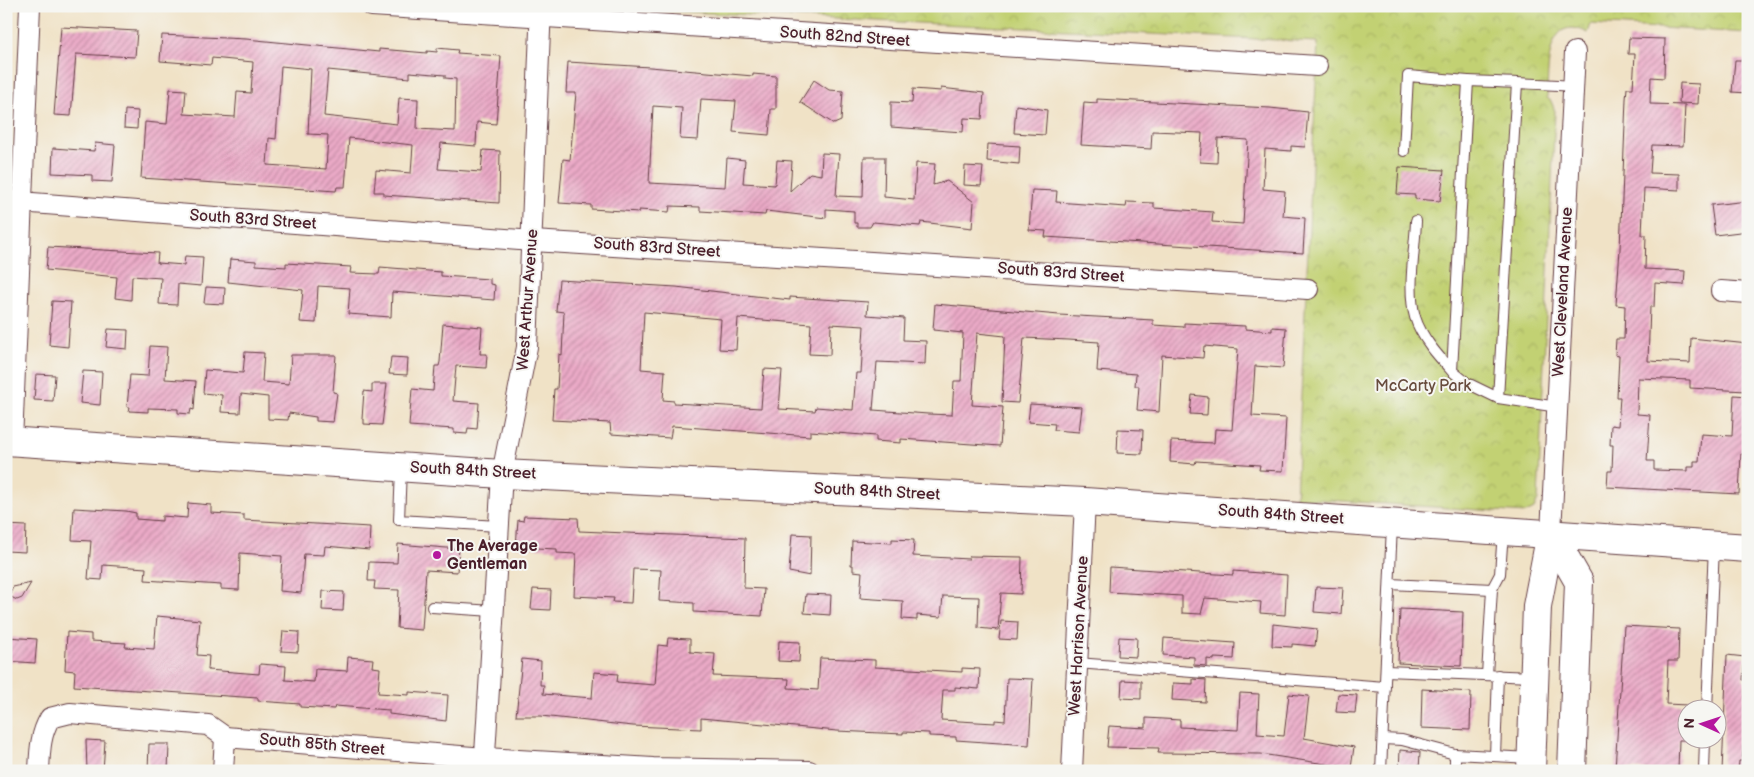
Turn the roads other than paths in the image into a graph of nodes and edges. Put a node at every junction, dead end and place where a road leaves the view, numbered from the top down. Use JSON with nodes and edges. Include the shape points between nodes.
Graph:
{"nodes":[{"id":1,"x":30,"y":6,"type":"edge"},
{"id":2,"x":372,"y":6,"type":"edge"},
{"id":3,"x":541,"y":12,"type":"edge"},
{"id":4,"x":1575,"y":52,"type":"dead end"},
{"id":5,"x":1317,"y":66,"type":"dead end"},
{"id":6,"x":1468,"y":81,"type":"junction"},
{"id":7,"x":1517,"y":83,"type":"junction"},
{"id":8,"x":1573,"y":86,"type":"junction"},
{"id":9,"x":1404,"y":151,"type":"dead end"},
{"id":10,"x":14,"y":202,"type":"edge"},
{"id":11,"x":1416,"y":221,"type":"dead end"},
{"id":12,"x":533,"y":241,"type":"junction"},
{"id":13,"x":1308,"y":289,"type":"dead end"},
{"id":14,"x":1721,"y":291,"type":"dead end"},
{"id":15,"x":1748,"y":293,"type":"edge"},
{"id":16,"x":1452,"y":370,"type":"junction"},
{"id":17,"x":1498,"y":398,"type":"junction"},
{"id":18,"x":1558,"y":406,"type":"junction"},
{"id":19,"x":9,"y":442,"type":"edge"},
{"id":20,"x":401,"y":467,"type":"junction"},
{"id":21,"x":502,"y":474,"type":"junction"},
{"id":22,"x":1085,"y":502,"type":"junction"},
{"id":23,"x":1392,"y":522,"type":"junction"},
{"id":24,"x":498,"y":526,"type":"junction"},
{"id":25,"x":1504,"y":530,"type":"junction"},
{"id":26,"x":1551,"y":533,"type":"junction"},
{"id":27,"x":1714,"y":546,"type":"junction"},
{"id":28,"x":1748,"y":548,"type":"edge"},
{"id":29,"x":1390,"y":584,"type":"junction"},
{"id":30,"x":1492,"y":589,"type":"junction"},
{"id":31,"x":432,"y":607,"type":"dead end"},
{"id":32,"x":493,"y":611,"type":"junction"},
{"id":33,"x":1577,"y":628,"type":"junction"},
{"id":34,"x":1536,"y":640,"type":"junction"},
{"id":35,"x":1078,"y":663,"type":"junction"},
{"id":36,"x":1386,"y":671,"type":"junction"},
{"id":37,"x":1493,"y":675,"type":"junction"},
{"id":38,"x":1535,"y":677,"type":"junction"},
{"id":39,"x":1385,"y":687,"type":"junction"},
{"id":40,"x":1707,"y":700,"type":"edge"},
{"id":41,"x":225,"y":737,"type":"junction"},
{"id":42,"x":1382,"y":739,"type":"junction"},
{"id":43,"x":1705,"y":750,"type":"edge"},
{"id":44,"x":1455,"y":754,"type":"junction"},
{"id":45,"x":1495,"y":756,"type":"junction"},
{"id":46,"x":485,"y":764,"type":"edge"},
{"id":47,"x":1531,"y":764,"type":"edge"},
{"id":48,"x":758,"y":770,"type":"edge"},
{"id":49,"x":39,"y":771,"type":"edge"},
{"id":50,"x":223,"y":771,"type":"edge"},
{"id":51,"x":809,"y":771,"type":"edge"},
{"id":52,"x":1072,"y":771,"type":"edge"},
{"id":53,"x":1381,"y":771,"type":"edge"},
{"id":54,"x":1455,"y":771,"type":"edge"},
{"id":55,"x":1572,"y":771,"type":"edge"},
{"id":56,"x":1704,"y":771,"type":"edge"}],
"edges":[{"from":1,"to":10,"type":"street"},
{"from":2,"to":3,"type":"street","name":"South 82nd Street"},
{"from":3,"to":5,"type":"street","name":"South 82nd Street"},
{"from":3,"to":12,"type":"street","name":"West Arthur Avenue"},
{"from":4,"to":8,"type":"street","name":"West Cleveland Avenue"},
{"from":6,"to":7,"type":"lane"},
{"from":6,"to":9,"type":"lane","via":[[1408,76]]},
{"from":6,"to":16,"type":"lane"},
{"from":7,"to":8,"type":"lane"},
{"from":7,"to":17,"type":"lane"},
{"from":8,"to":18,"type":"street","name":"West Cleveland Avenue"},
{"from":10,"to":12,"type":"street","name":"South 83rd Street"},
{"from":10,"to":19,"type":"street"},
{"from":11,"to":16,"type":"lane","via":[[1412,288],[1415,318],[1435,354]]},
{"from":12,"to":13,"type":"street","name":"South 83rd Street"},
{"from":12,"to":21,"type":"street","name":"West Arthur Avenue","via":[[527,347]]},
{"from":14,"to":15,"type":"street"},
{"from":16,"to":17,"type":"lane","via":[[1467,383]]},
{"from":17,"to":18,"type":"lane"},
{"from":18,"to":26,"type":"street","name":"West Cleveland Avenue"},
{"from":19,"to":20,"type":"street","name":"South 84th Street"},
{"from":20,"to":21,"type":"street","name":"South 84th Street"},
{"from":20,"to":24,"type":"lane","via":[[399,520]]},
{"from":21,"to":22,"type":"street","name":"South 84th Street"},
{"from":21,"to":24,"type":"street","name":"West Arthur Avenue"},
{"from":22,"to":23,"type":"street","name":"South 84th Street"},
{"from":22,"to":35,"type":"street","name":"West Harrison Avenue"},
{"from":23,"to":25,"type":"street","name":"South 84th Street"},
{"from":23,"to":29,"type":"lane"},
{"from":24,"to":32,"type":"street","name":"West Arthur Avenue"},
{"from":25,"to":26,"type":"street","name":"South 84th Street"},
{"from":25,"to":30,"type":"lane","via":[[1500,574]]},
{"from":26,"to":27,"type":"street","name":"South 84th Street"},
{"from":26,"to":33,"type":"street","via":[[1579,582]]},
{"from":26,"to":34,"type":"street","name":"West Cleveland Avenue","via":[[1537,606]]},
{"from":27,"to":28,"type":"street","name":"South 84th Street"},
{"from":27,"to":40,"type":"lane"},
{"from":29,"to":30,"type":"lane"},
{"from":29,"to":36,"type":"lane"},
{"from":30,"to":37,"type":"lane"},
{"from":31,"to":32,"type":"lane"},
{"from":32,"to":46,"type":"street","name":"West Arthur Avenue"},
{"from":33,"to":34,"type":"street"},
{"from":33,"to":55,"type":"street"},
{"from":34,"to":38,"type":"street","name":"West Cleveland Avenue"},
{"from":35,"to":39,"type":"lane"},
{"from":35,"to":52,"type":"street","name":"West Harrison Avenue"},
{"from":36,"to":37,"type":"lane"},
{"from":36,"to":39,"type":"lane"},
{"from":37,"to":38,"type":"lane"},
{"from":37,"to":45,"type":"lane"},
{"from":38,"to":47,"type":"street","name":"West Cleveland Avenue"},
{"from":39,"to":42,"type":"lane"},
{"from":41,"to":46,"type":"street","name":"South 85th Street"},
{"from":41,"to":49,"type":"street","name":"South 85th Street","via":[[208,725],[70,712],[50,718],[41,737]]},
{"from":41,"to":50,"type":"street"},
{"from":42,"to":44,"type":"lane","via":[[1402,740]]},
{"from":42,"to":53,"type":"lane"},
{"from":43,"to":56,"type":"lane"},
{"from":44,"to":45,"type":"lane"},
{"from":44,"to":54,"type":"lane"},
{"from":45,"to":47,"type":"lane"},
{"from":46,"to":48,"type":"street","name":"South 85th Street"},
{"from":48,"to":51,"type":"street","name":"South 85th Street"}]}
